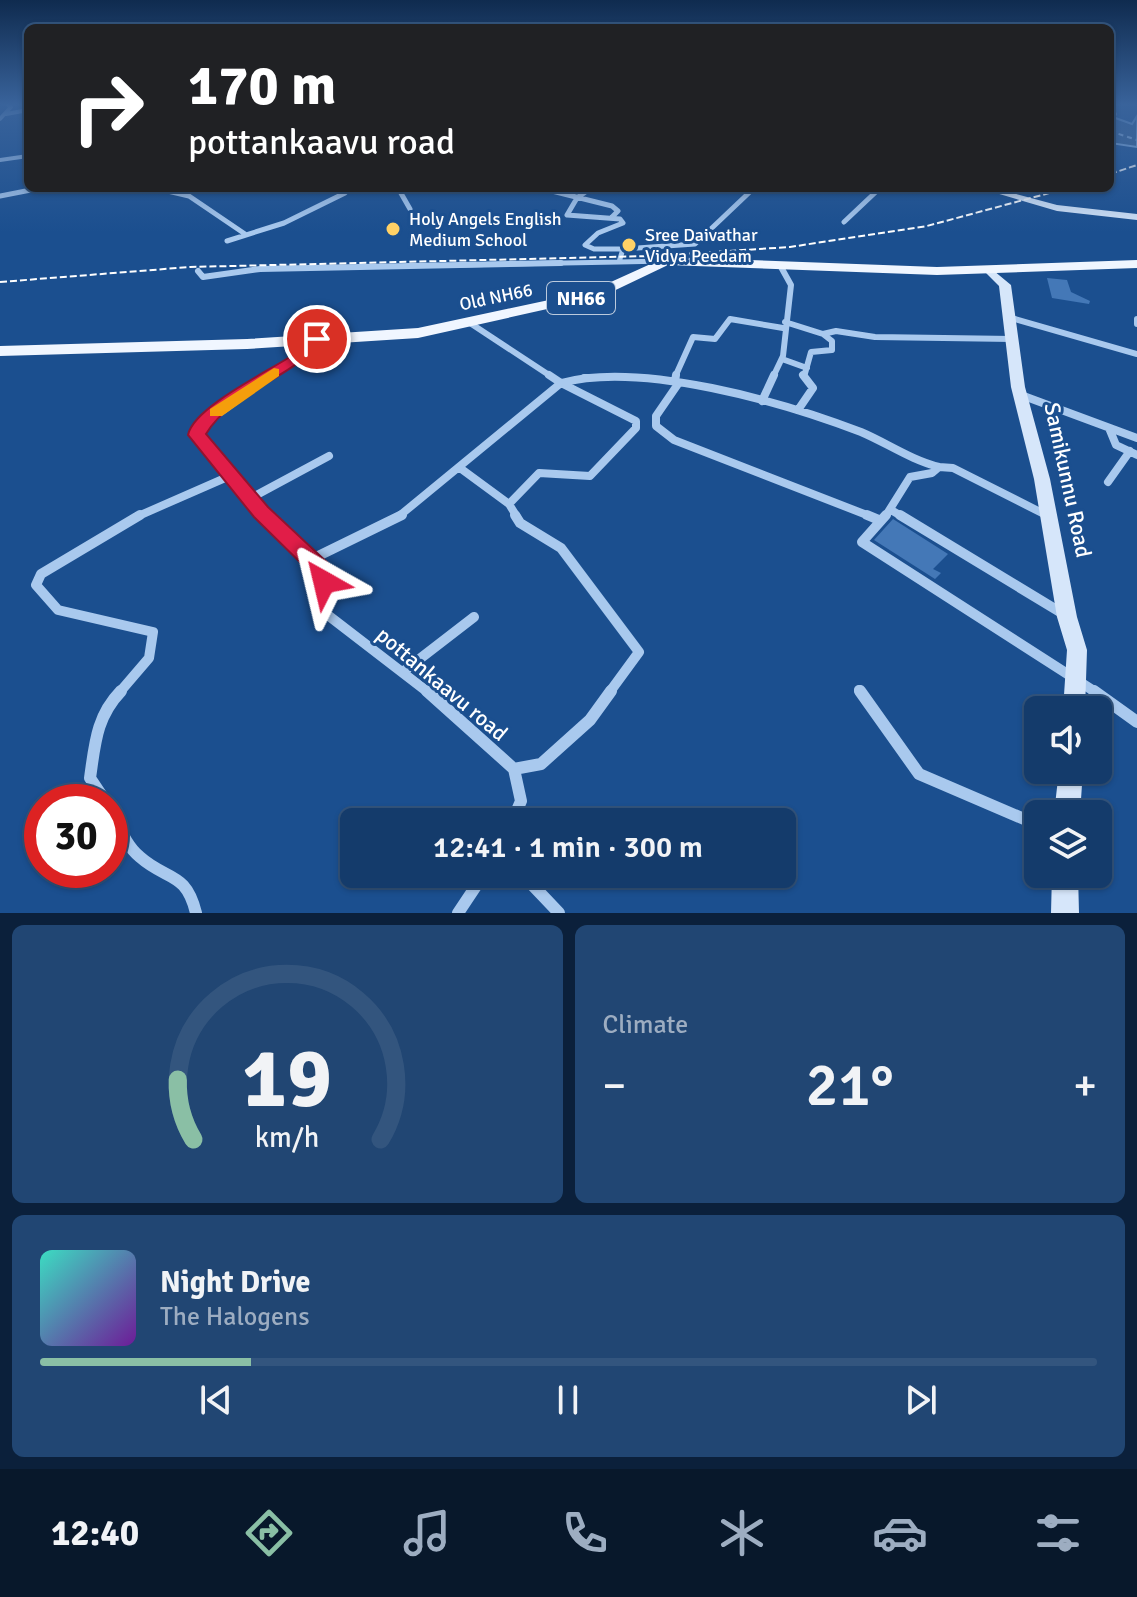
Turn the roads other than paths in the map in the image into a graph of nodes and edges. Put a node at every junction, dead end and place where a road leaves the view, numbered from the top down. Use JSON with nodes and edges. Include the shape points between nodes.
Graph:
{"nodes":[{"id":1,"x":24,"y":157,"type":"edge"},
{"id":2,"x":0,"y":160,"type":"edge"},
{"id":3,"x":24,"y":191,"type":"edge"},
{"id":4,"x":172,"y":192,"type":"edge"},
{"id":5,"x":340,"y":192,"type":"edge"},
{"id":6,"x":347,"y":192,"type":"edge"},
{"id":7,"x":401,"y":192,"type":"edge"},
{"id":8,"x":555,"y":192,"type":"edge"},
{"id":9,"x":585,"y":192,"type":"edge"},
{"id":10,"x":750,"y":192,"type":"edge"},
{"id":11,"x":876,"y":192,"type":"edge"},
{"id":12,"x":1005,"y":192,"type":"edge"},
{"id":13,"x":0,"y":196,"type":"edge"},
{"id":14,"x":356,"y":197,"type":"dead end"},
{"id":15,"x":577,"y":198,"type":"junction"},
{"id":16,"x":410,"y":209,"type":"dead end"},
{"id":17,"x":612,"y":217,"type":"junction"},
{"id":18,"x":1137,"y":217,"type":"edge"},
{"id":19,"x":844,"y":222,"type":"dead end"},
{"id":20,"x":245,"y":234,"type":"junction"},
{"id":21,"x":227,"y":241,"type":"dead end"},
{"id":22,"x":623,"y":249,"type":"junction"},
{"id":23,"x":666,"y":261,"type":"junction"},
{"id":24,"x":619,"y":262,"type":"junction"},
{"id":25,"x":1137,"y":264,"type":"edge"},
{"id":26,"x":781,"y":267,"type":"junction"},
{"id":27,"x":988,"y":269,"type":"junction"},
{"id":28,"x":198,"y":271,"type":"dead end"},
{"id":29,"x":1007,"y":317,"type":"junction"},
{"id":30,"x":470,"y":323,"type":"junction"},
{"id":31,"x":784,"y":325,"type":"junction"},
{"id":32,"x":823,"y":334,"type":"junction"},
{"id":33,"x":317,"y":339,"type":"junction"},
{"id":34,"x":1012,"y":339,"type":"junction"},
{"id":35,"x":0,"y":351,"type":"edge"},
{"id":36,"x":1137,"y":354,"type":"edge"},
{"id":37,"x":782,"y":359,"type":"junction"},
{"id":38,"x":807,"y":368,"type":"junction"},
{"id":39,"x":561,"y":383,"type":"junction"},
{"id":40,"x":676,"y":383,"type":"junction"},
{"id":41,"x":1021,"y":395,"type":"junction"},
{"id":42,"x":762,"y":401,"type":"junction"},
{"id":43,"x":798,"y":410,"type":"junction"},
{"id":44,"x":1109,"y":428,"type":"junction"},
{"id":45,"x":1137,"y":438,"type":"edge"},
{"id":46,"x":1133,"y":453,"type":"edge"},
{"id":47,"x":329,"y":456,"type":"dead end"},
{"id":48,"x":939,"y":467,"type":"junction"},
{"id":49,"x":460,"y":468,"type":"junction"},
{"id":50,"x":232,"y":475,"type":"junction"},
{"id":51,"x":1108,"y":482,"type":"dead end"},
{"id":52,"x":251,"y":498,"type":"junction"},
{"id":53,"x":509,"y":504,"type":"junction"},
{"id":54,"x":891,"y":510,"type":"junction"},
{"id":55,"x":1048,"y":516,"type":"junction"},
{"id":56,"x":879,"y":520,"type":"junction"},
{"id":57,"x":310,"y":560,"type":"junction"},
{"id":58,"x":474,"y":617,"type":"dead end"},
{"id":59,"x":1067,"y":617,"type":"junction"},
{"id":60,"x":404,"y":671,"type":"junction"},
{"id":61,"x":1075,"y":675,"type":"junction"},
{"id":62,"x":859,"y":690,"type":"dead end"},
{"id":63,"x":1074,"y":696,"type":"edge"},
{"id":64,"x":1137,"y":722,"type":"edge"},
{"id":65,"x":514,"y":769,"type":"junction"},
{"id":66,"x":94,"y":784,"type":"edge"},
{"id":67,"x":518,"y":808,"type":"edge"},
{"id":68,"x":1024,"y":819,"type":"edge"},
{"id":69,"x":128,"y":843,"type":"edge"},
{"id":70,"x":475,"y":888,"type":"edge"},
{"id":71,"x":535,"y":888,"type":"edge"},
{"id":72,"x":1065,"y":888,"type":"edge"},
{"id":73,"x":196,"y":913,"type":"edge"},
{"id":74,"x":458,"y":913,"type":"edge"},
{"id":75,"x":559,"y":913,"type":"edge"},
{"id":76,"x":1065,"y":913,"type":"edge"}],
"edges":[{"from":1,"to":2,"type":"street"},
{"from":3,"to":13,"type":"street"},
{"from":4,"to":20,"type":"street","via":[[189,196]]},
{"from":5,"to":20,"type":"street","via":[[298,217]]},
{"from":6,"to":14,"type":"street"},
{"from":7,"to":16,"type":"street"},
{"from":8,"to":15,"type":"street"},
{"from":9,"to":15,"type":"street"},
{"from":10,"to":22,"type":"street","via":[[695,244]]},
{"from":11,"to":19,"type":"street"},
{"from":12,"to":18,"type":"main road","via":[[1045,206]]},
{"from":15,"to":17,"type":"street","via":[[615,207],[618,211]]},
{"from":15,"to":17,"type":"street","via":[[569,206],[570,216]]},
{"from":17,"to":22,"type":"street","via":[[623,223],[591,237],[585,247]]},
{"from":20,"to":21,"type":"street"},
{"from":22,"to":24,"type":"street"},
{"from":23,"to":24,"type":"street"},
{"from":23,"to":26,"type":"main road","name":"Old NH66","number":"NH66"},
{"from":23,"to":30,"type":"main road","name":"Old NH66","number":"NH66","via":[[596,294]]},
{"from":24,"to":28,"type":"street","via":[[260,269],[203,277]]},
{"from":25,"to":27,"type":"main road","name":"Old NH66","number":"NH66"},
{"from":26,"to":27,"type":"main road","name":"Old NH66","number":"NH66"},
{"from":26,"to":31,"type":"street","via":[[791,285]]},
{"from":27,"to":29,"type":"main road","name":"Samikunnu Road","via":[[1005,285]]},
{"from":29,"to":34,"type":"main road","name":"Samikunnu Road"},
{"from":29,"to":36,"type":"street"},
{"from":30,"to":33,"type":"main road","name":"Old NH66","number":"NH66","via":[[418,333]]},
{"from":30,"to":39,"type":"street"},
{"from":31,"to":32,"type":"street"},
{"from":31,"to":37,"type":"street"},
{"from":31,"to":40,"type":"street","via":[[730,319],[715,339],[693,337],[676,371]]},
{"from":32,"to":34,"type":"street"},
{"from":32,"to":38,"type":"street","via":[[832,341],[832,350],[811,352]]},
{"from":33,"to":35,"type":"main road","name":"Old NH66","number":"NH66"},
{"from":33,"to":50,"type":"street","via":[[197,429]]},
{"from":34,"to":41,"type":"main road","name":"Samikunnu Road"},
{"from":37,"to":38,"type":"street"},
{"from":37,"to":42,"type":"street"},
{"from":38,"to":43,"type":"street","via":[[803,375],[813,388]]},
{"from":39,"to":40,"type":"street","via":[[575,375],[622,375]]},
{"from":39,"to":49,"type":"street"},
{"from":39,"to":53,"type":"street","via":[[636,421],[636,428],[590,476],[539,473]]},
{"from":40,"to":42,"type":"street"},
{"from":40,"to":56,"type":"street","via":[[656,416],[656,426],[674,440]]},
{"from":41,"to":44,"type":"street"},
{"from":41,"to":55,"type":"main road","name":"Samikunnu Road"},
{"from":42,"to":43,"type":"street"},
{"from":43,"to":48,"type":"street"},
{"from":44,"to":45,"type":"street"},
{"from":44,"to":46,"type":"street","via":[[1116,445]]},
{"from":46,"to":51,"type":"street"},
{"from":47,"to":52,"type":"street"},
{"from":48,"to":54,"type":"street","via":[[910,477]]},
{"from":48,"to":55,"type":"street","via":[[953,468]]},
{"from":49,"to":53,"type":"street"},
{"from":49,"to":57,"type":"street","via":[[402,515]]},
{"from":50,"to":52,"type":"street"},
{"from":50,"to":66,"type":"street","via":[[114,527],[41,574],[36,585],[43,600],[74,617],[107,619],[153,632],[153,650],[99,721],[90,778]]},
{"from":52,"to":57,"type":"street"},
{"from":53,"to":65,"type":"street","via":[[520,523],[561,548],[639,652],[590,720],[541,764]]},
{"from":54,"to":56,"type":"street"},
{"from":54,"to":59,"type":"street"},
{"from":55,"to":59,"type":"main road","name":"Samikunnu Road"},
{"from":56,"to":61,"type":"street","via":[[862,542],[939,595]]},
{"from":57,"to":60,"type":"street","name":"pottankaavu road","via":[[323,572],[316,606]]},
{"from":58,"to":60,"type":"street"},
{"from":59,"to":61,"type":"main road","name":"Samikunnu Road","via":[[1077,650]]},
{"from":60,"to":65,"type":"street","name":"pottankaavu road"},
{"from":61,"to":63,"type":"main road","name":"Samikunnu Road"},
{"from":61,"to":64,"type":"street"},
{"from":62,"to":68,"type":"street","via":[[919,774]]},
{"from":65,"to":67,"type":"street","name":"pottankaavu road"},
{"from":69,"to":73,"type":"street","via":[[150,867],[183,879]]},
{"from":70,"to":74,"type":"street"},
{"from":71,"to":75,"type":"street"},
{"from":72,"to":76,"type":"main road"}]}
